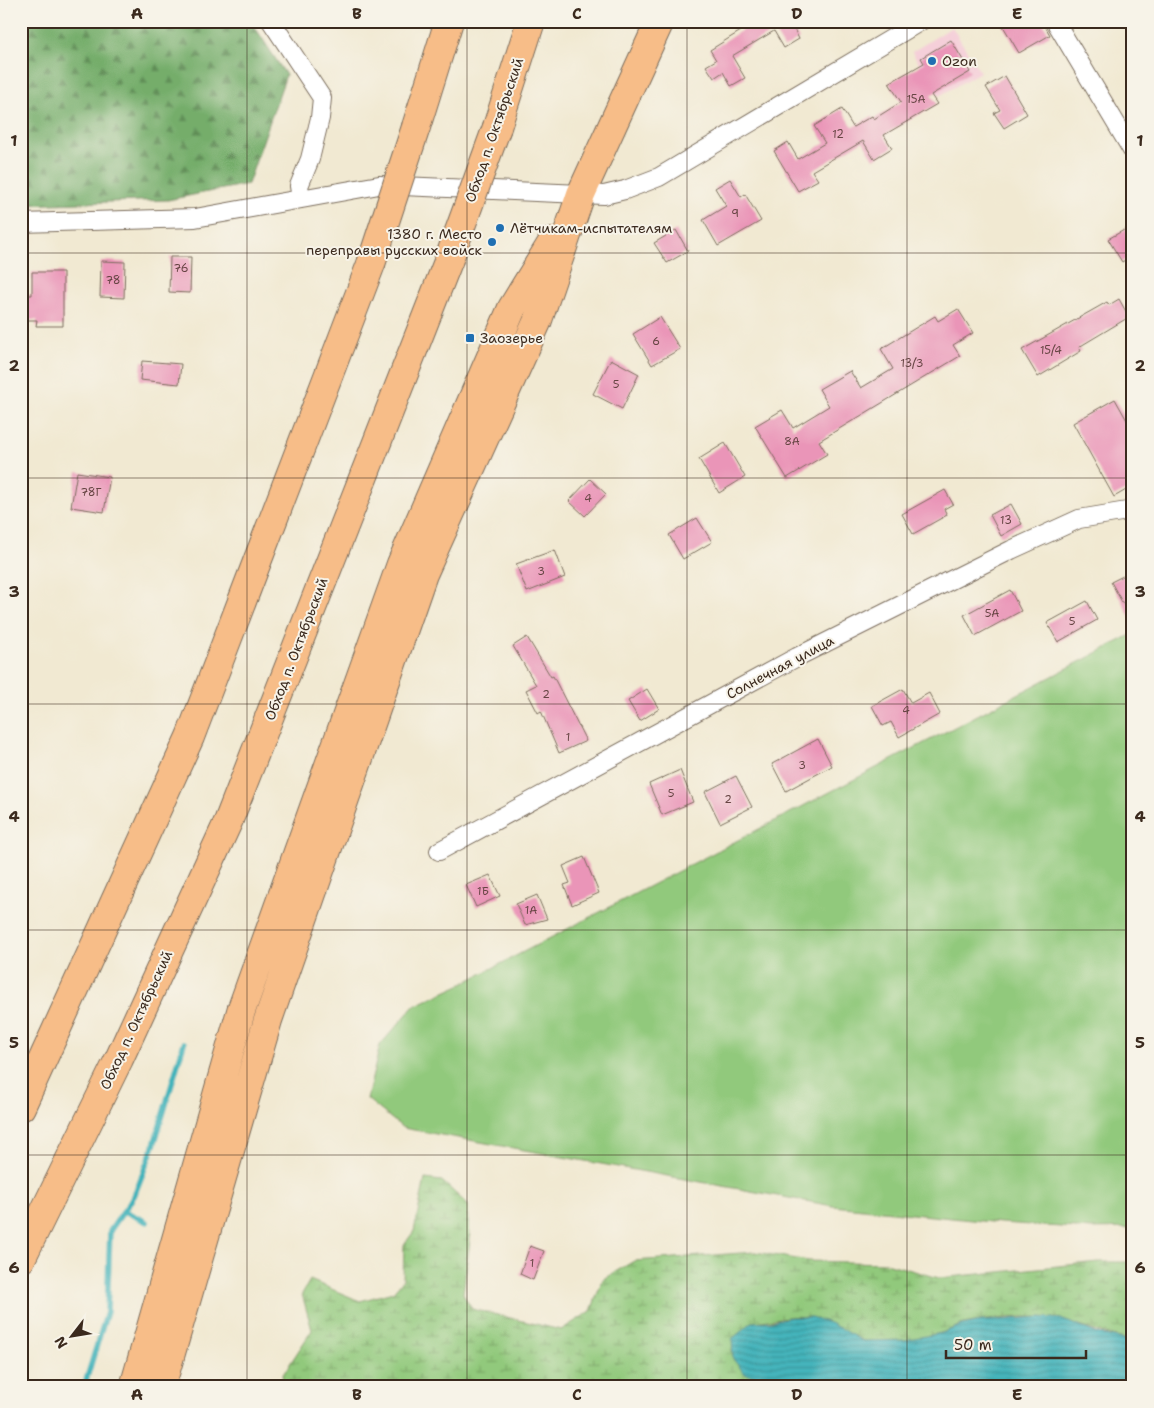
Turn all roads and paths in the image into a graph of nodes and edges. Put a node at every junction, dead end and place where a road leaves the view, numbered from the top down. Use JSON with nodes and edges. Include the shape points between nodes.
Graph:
{"nodes":[{"id":1,"x":271,"y":21,"type":"edge"},
{"id":2,"x":449,"y":21,"type":"edge"},
{"id":3,"x":531,"y":21,"type":"edge"},
{"id":4,"x":660,"y":21,"type":"edge"},
{"id":5,"x":921,"y":21,"type":"edge"},
{"id":6,"x":1055,"y":21,"type":"edge"},
{"id":7,"x":1133,"y":152,"type":"edge"},
{"id":8,"x":581,"y":194,"type":"junction"},
{"id":9,"x":300,"y":199,"type":"junction"},
{"id":10,"x":21,"y":224,"type":"edge"},
{"id":11,"x":1133,"y":510,"type":"edge"},
{"id":12,"x":438,"y":851,"type":"dead end"},
{"id":13,"x":21,"y":1106,"type":"edge"},
{"id":14,"x":21,"y":1259,"type":"edge"},
{"id":15,"x":134,"y":1387,"type":"edge"},
{"id":16,"x":161,"y":1387,"type":"edge"}],
"edges":[{"from":1,"to":9,"type":"street","via":[[322,98],[310,159],[299,186]]},
{"from":2,"to":13,"type":"main road","bridge":true,"via":[[371,264],[190,737]]},
{"from":3,"to":14,"type":"main road","name":"Обход п. Октябрьский","bridge":true,"via":[[449,259],[228,822],[119,1059]]},
{"from":4,"to":8,"type":"main road"},
{"from":5,"to":8,"type":"street","via":[[659,177],[604,195]]},
{"from":6,"to":7,"type":"street"},
{"from":8,"to":9,"type":"street","via":[[389,184]]},
{"from":8,"to":15,"type":"main road","via":[[512,308],[401,564],[242,1011]]},
{"from":8,"to":16,"type":"main road","via":[[538,320],[423,574],[268,1020]]},
{"from":9,"to":10,"type":"street","via":[[195,218]]},
{"from":11,"to":12,"type":"street","name":"Солнечная улица","via":[[1079,520],[1011,550],[797,656]]}]}
